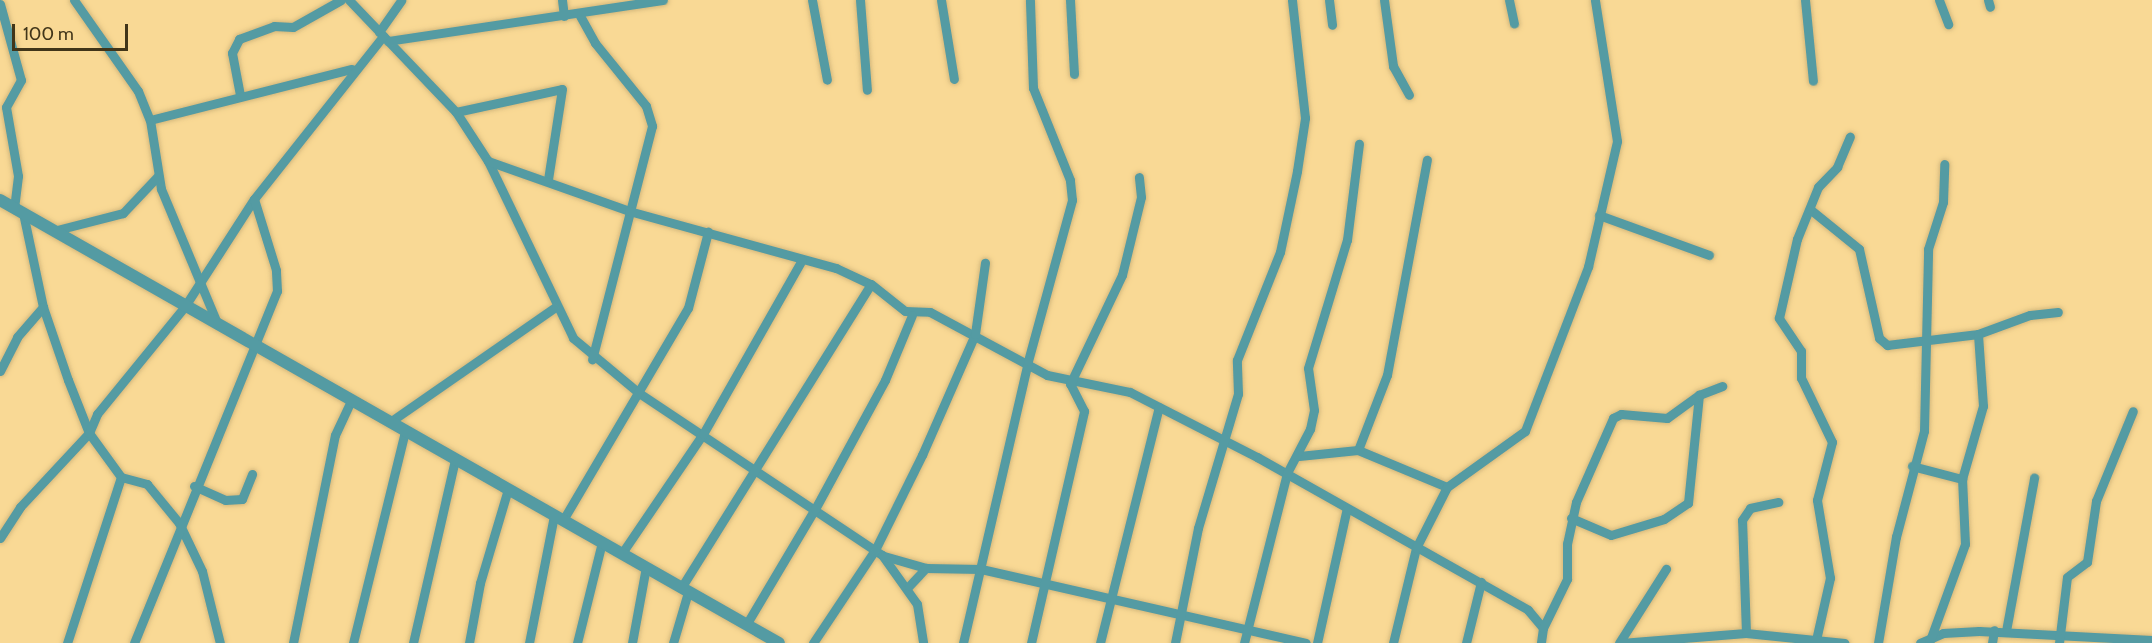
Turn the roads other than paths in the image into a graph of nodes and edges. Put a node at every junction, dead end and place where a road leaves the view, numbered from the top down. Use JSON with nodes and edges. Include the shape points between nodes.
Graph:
{"nodes":[{"id":1,"x":74,"y":0,"type":"edge"},
{"id":2,"x":341,"y":0,"type":"edge"},
{"id":3,"x":349,"y":0,"type":"edge"},
{"id":4,"x":401,"y":0,"type":"edge"},
{"id":5,"x":562,"y":0,"type":"edge"},
{"id":6,"x":663,"y":0,"type":"edge"},
{"id":7,"x":812,"y":0,"type":"edge"},
{"id":8,"x":860,"y":0,"type":"edge"},
{"id":9,"x":941,"y":0,"type":"edge"},
{"id":10,"x":1030,"y":0,"type":"edge"},
{"id":11,"x":1070,"y":0,"type":"edge"},
{"id":12,"x":1292,"y":0,"type":"edge"},
{"id":13,"x":1329,"y":0,"type":"edge"},
{"id":14,"x":1384,"y":0,"type":"edge"},
{"id":15,"x":1509,"y":0,"type":"edge"},
{"id":16,"x":1595,"y":0,"type":"edge"},
{"id":17,"x":1805,"y":0,"type":"edge"},
{"id":18,"x":1939,"y":0,"type":"edge"},
{"id":19,"x":651,"y":1,"type":"edge"},
{"id":20,"x":0,"y":4,"type":"edge"},
{"id":21,"x":608,"y":4,"type":"edge"},
{"id":22,"x":579,"y":14,"type":"junction"},
{"id":23,"x":564,"y":16,"type":"junction"},
{"id":24,"x":1514,"y":23,"type":"dead end"},
{"id":25,"x":1948,"y":24,"type":"dead end"},
{"id":26,"x":1332,"y":25,"type":"dead end"},
{"id":27,"x":384,"y":36,"type":"junction"},
{"id":28,"x":352,"y":69,"type":"junction"},
{"id":29,"x":1074,"y":74,"type":"dead end"},
{"id":30,"x":954,"y":79,"type":"dead end"},
{"id":31,"x":827,"y":80,"type":"dead end"},
{"id":32,"x":1813,"y":81,"type":"dead end"},
{"id":33,"x":867,"y":90,"type":"dead end"},
{"id":34,"x":240,"y":95,"type":"junction"},
{"id":35,"x":1409,"y":95,"type":"dead end"},
{"id":36,"x":3,"y":109,"type":"edge"},
{"id":37,"x":456,"y":112,"type":"junction"},
{"id":38,"x":150,"y":120,"type":"junction"},
{"id":39,"x":1850,"y":137,"type":"dead end"},
{"id":40,"x":1359,"y":144,"type":"dead end"},
{"id":41,"x":488,"y":160,"type":"junction"},
{"id":42,"x":1427,"y":160,"type":"dead end"},
{"id":43,"x":1944,"y":164,"type":"dead end"},
{"id":44,"x":158,"y":176,"type":"junction"},
{"id":45,"x":1139,"y":177,"type":"dead end"},
{"id":46,"x":548,"y":179,"type":"junction"},
{"id":47,"x":254,"y":199,"type":"junction"},
{"id":48,"x":0,"y":200,"type":"edge"},
{"id":49,"x":19,"y":210,"type":"junction"},
{"id":50,"x":1811,"y":210,"type":"junction"},
{"id":51,"x":629,"y":211,"type":"junction"},
{"id":52,"x":1599,"y":215,"type":"junction"},
{"id":53,"x":53,"y":231,"type":"junction"},
{"id":54,"x":708,"y":232,"type":"junction"},
{"id":55,"x":1709,"y":255,"type":"dead end"},
{"id":56,"x":802,"y":260,"type":"junction"},
{"id":57,"x":985,"y":263,"type":"dead end"},
{"id":58,"x":200,"y":281,"type":"junction"},
{"id":59,"x":871,"y":284,"type":"junction"},
{"id":60,"x":185,"y":306,"type":"junction"},
{"id":61,"x":43,"y":308,"type":"junction"},
{"id":62,"x":554,"y":308,"type":"junction"},
{"id":63,"x":2058,"y":312,"type":"dead end"},
{"id":64,"x":912,"y":315,"type":"junction"},
{"id":65,"x":219,"y":328,"type":"junction"},
{"id":66,"x":975,"y":334,"type":"junction"},
{"id":67,"x":1978,"y":334,"type":"junction"},
{"id":68,"x":1929,"y":339,"type":"junction"},
{"id":69,"x":253,"y":345,"type":"junction"},
{"id":70,"x":592,"y":359,"type":"junction"},
{"id":71,"x":1028,"y":360,"type":"junction"},
{"id":72,"x":0,"y":371,"type":"edge"},
{"id":73,"x":1070,"y":384,"type":"junction"},
{"id":74,"x":1722,"y":386,"type":"dead end"},
{"id":75,"x":639,"y":393,"type":"junction"},
{"id":76,"x":1699,"y":395,"type":"junction"},
{"id":77,"x":351,"y":400,"type":"junction"},
{"id":78,"x":1160,"y":407,"type":"junction"},
{"id":79,"x":2133,"y":411,"type":"dead end"},
{"id":80,"x":390,"y":422,"type":"junction"},
{"id":81,"x":405,"y":431,"type":"junction"},
{"id":82,"x":89,"y":433,"type":"junction"},
{"id":83,"x":703,"y":434,"type":"junction"},
{"id":84,"x":1224,"y":440,"type":"junction"},
{"id":85,"x":1358,"y":450,"type":"junction"},
{"id":86,"x":1299,"y":456,"type":"junction"},
{"id":87,"x":455,"y":459,"type":"junction"},
{"id":88,"x":1912,"y":465,"type":"junction"},
{"id":89,"x":756,"y":471,"type":"junction"},
{"id":90,"x":1287,"y":473,"type":"junction"},
{"id":91,"x":252,"y":474,"type":"dead end"},
{"id":92,"x":121,"y":477,"type":"junction"},
{"id":93,"x":2034,"y":478,"type":"dead end"},
{"id":94,"x":1962,"y":479,"type":"junction"},
{"id":95,"x":194,"y":486,"type":"junction"},
{"id":96,"x":1447,"y":487,"type":"junction"},
{"id":97,"x":508,"y":489,"type":"junction"},
{"id":98,"x":1778,"y":502,"type":"dead end"},
{"id":99,"x":1347,"y":508,"type":"junction"},
{"id":100,"x":815,"y":509,"type":"junction"},
{"id":101,"x":559,"y":517,"type":"junction"},
{"id":102,"x":1571,"y":518,"type":"junction"},
{"id":103,"x":179,"y":523,"type":"junction"},
{"id":104,"x":0,"y":538,"type":"edge"},
{"id":105,"x":602,"y":542,"type":"junction"},
{"id":106,"x":1416,"y":548,"type":"junction"},
{"id":107,"x":622,"y":553,"type":"junction"},
{"id":108,"x":879,"y":553,"type":"junction"},
{"id":109,"x":646,"y":567,"type":"junction"},
{"id":110,"x":926,"y":568,"type":"junction"},
{"id":111,"x":981,"y":569,"type":"junction"},
{"id":112,"x":1666,"y":569,"type":"dead end"},
{"id":113,"x":1481,"y":582,"type":"junction"},
{"id":114,"x":1046,"y":583,"type":"junction"},
{"id":115,"x":909,"y":586,"type":"junction"},
{"id":116,"x":684,"y":590,"type":"junction"},
{"id":117,"x":1110,"y":599,"type":"junction"},
{"id":118,"x":1182,"y":614,"type":"junction"},
{"id":119,"x":746,"y":625,"type":"junction"},
{"id":120,"x":1543,"y":628,"type":"junction"},
{"id":121,"x":1248,"y":630,"type":"junction"},
{"id":122,"x":1994,"y":630,"type":"junction"},
{"id":123,"x":2006,"y":631,"type":"junction"},
{"id":124,"x":1746,"y":633,"type":"junction"},
{"id":125,"x":2060,"y":639,"type":"edge"},
{"id":126,"x":1692,"y":640,"type":"edge"},
{"id":127,"x":1816,"y":640,"type":"junction"},
{"id":128,"x":2152,"y":640,"type":"edge"},
{"id":129,"x":772,"y":641,"type":"edge"},
{"id":130,"x":1926,"y":642,"type":"edge"},
{"id":131,"x":67,"y":643,"type":"edge"},
{"id":132,"x":134,"y":643,"type":"edge"},
{"id":133,"x":220,"y":643,"type":"edge"},
{"id":134,"x":293,"y":643,"type":"edge"},
{"id":135,"x":353,"y":643,"type":"edge"},
{"id":136,"x":412,"y":643,"type":"edge"},
{"id":137,"x":469,"y":643,"type":"edge"},
{"id":138,"x":529,"y":643,"type":"edge"},
{"id":139,"x":577,"y":643,"type":"edge"},
{"id":140,"x":632,"y":643,"type":"edge"},
{"id":141,"x":672,"y":643,"type":"edge"},
{"id":142,"x":813,"y":643,"type":"edge"},
{"id":143,"x":922,"y":643,"type":"edge"},
{"id":144,"x":963,"y":643,"type":"edge"},
{"id":145,"x":1030,"y":643,"type":"edge"},
{"id":146,"x":1100,"y":643,"type":"edge"},
{"id":147,"x":1174,"y":643,"type":"edge"},
{"id":148,"x":1244,"y":643,"type":"edge"},
{"id":149,"x":1306,"y":643,"type":"edge"},
{"id":150,"x":1317,"y":643,"type":"edge"},
{"id":151,"x":1393,"y":643,"type":"edge"},
{"id":152,"x":1466,"y":643,"type":"edge"},
{"id":153,"x":1541,"y":643,"type":"edge"},
{"id":154,"x":1620,"y":643,"type":"edge"},
{"id":155,"x":1844,"y":643,"type":"edge"},
{"id":156,"x":1878,"y":643,"type":"edge"},
{"id":157,"x":1992,"y":643,"type":"edge"}],
"edges":[{"from":1,"to":38,"type":"street","via":[[138,91]]},
{"from":2,"to":34,"type":"street","via":[[293,27],[274,26],[239,39],[232,52]]},
{"from":3,"to":27,"type":"street"},
{"from":4,"to":27,"type":"street"},
{"from":5,"to":23,"type":"street"},
{"from":6,"to":19,"type":"street"},
{"from":7,"to":31,"type":"street"},
{"from":8,"to":33,"type":"street"},
{"from":9,"to":30,"type":"street"},
{"from":10,"to":71,"type":"street","via":[[1036,102],[1073,191]]},
{"from":11,"to":29,"type":"street"},
{"from":12,"to":84,"type":"street","via":[[1305,118],[1299,160],[1280,252],[1237,360],[1238,394]]},
{"from":13,"to":26,"type":"street"},
{"from":14,"to":35,"type":"street","via":[[1393,66]]},
{"from":15,"to":24,"type":"street"},
{"from":16,"to":52,"type":"street","via":[[1617,141]]},
{"from":17,"to":32,"type":"street"},
{"from":18,"to":25,"type":"street"},
{"from":19,"to":21,"type":"street"},
{"from":20,"to":36,"type":"street","via":[[21,80]]},
{"from":21,"to":22,"type":"street"},
{"from":22,"to":23,"type":"street"},
{"from":22,"to":51,"type":"street","via":[[595,43],[646,106],[652,126]]},
{"from":23,"to":27,"type":"street"},
{"from":27,"to":28,"type":"street"},
{"from":27,"to":37,"type":"street"},
{"from":28,"to":34,"type":"street"},
{"from":28,"to":47,"type":"street"},
{"from":34,"to":38,"type":"street"},
{"from":36,"to":49,"type":"street","via":[[18,176]]},
{"from":37,"to":41,"type":"street"},
{"from":37,"to":46,"type":"street","via":[[562,89]]},
{"from":38,"to":44,"type":"street"},
{"from":39,"to":50,"type":"street","via":[[1837,167],[1818,187]]},
{"from":40,"to":86,"type":"street","via":[[1347,240],[1308,368],[1314,410]]},
{"from":41,"to":46,"type":"street"},
{"from":41,"to":62,"type":"street"},
{"from":42,"to":85,"type":"street","via":[[1388,375]]},
{"from":43,"to":68,"type":"street","via":[[1943,202],[1928,249]]},
{"from":44,"to":53,"type":"street","via":[[123,213]]},
{"from":44,"to":58,"type":"street"},
{"from":45,"to":73,"type":"street","via":[[1141,196],[1122,275]]},
{"from":46,"to":51,"type":"street"},
{"from":47,"to":58,"type":"street"},
{"from":47,"to":69,"type":"street","via":[[278,281]]},
{"from":48,"to":49,"type":"street"},
{"from":49,"to":53,"type":"street"},
{"from":49,"to":61,"type":"street"},
{"from":50,"to":68,"type":"street","via":[[1866,260],[1880,338],[1896,346]]},
{"from":50,"to":127,"type":"street","via":[[1787,266],[1779,318],[1801,351],[1801,378],[1832,442],[1817,500],[1830,578]]},
{"from":51,"to":54,"type":"street"},
{"from":51,"to":70,"type":"street"},
{"from":52,"to":55,"type":"street"},
{"from":52,"to":96,"type":"street","via":[[1588,267],[1533,418],[1501,452]]},
{"from":53,"to":60,"type":"street"},
{"from":54,"to":56,"type":"street"},
{"from":54,"to":75,"type":"street","via":[[688,308]]},
{"from":56,"to":59,"type":"street"},
{"from":56,"to":83,"type":"street"},
{"from":57,"to":66,"type":"street"},
{"from":58,"to":60,"type":"street"},
{"from":58,"to":65,"type":"street"},
{"from":59,"to":64,"type":"street"},
{"from":59,"to":89,"type":"street"},
{"from":60,"to":65,"type":"street"},
{"from":60,"to":82,"type":"street","via":[[97,414]]},
{"from":61,"to":72,"type":"street","via":[[17,337]]},
{"from":61,"to":82,"type":"street"},
{"from":62,"to":70,"type":"street"},
{"from":62,"to":80,"type":"street"},
{"from":63,"to":67,"type":"street","via":[[2030,315]]},
{"from":64,"to":66,"type":"street","via":[[930,312]]},
{"from":64,"to":100,"type":"street","via":[[885,380]]},
{"from":65,"to":69,"type":"street"},
{"from":66,"to":71,"type":"street"},
{"from":66,"to":108,"type":"street"},
{"from":67,"to":68,"type":"street"},
{"from":67,"to":94,"type":"street","via":[[1983,406]]},
{"from":68,"to":88,"type":"street","via":[[1924,431]]},
{"from":69,"to":77,"type":"street"},
{"from":69,"to":95,"type":"street"},
{"from":70,"to":75,"type":"street"},
{"from":71,"to":73,"type":"street"},
{"from":71,"to":111,"type":"street"},
{"from":73,"to":78,"type":"street","via":[[1130,392]]},
{"from":73,"to":114,"type":"street","via":[[1084,411]]},
{"from":74,"to":76,"type":"street"},
{"from":75,"to":83,"type":"street"},
{"from":75,"to":101,"type":"street"},
{"from":76,"to":102,"type":"street","via":[[1667,418],[1617,414]]},
{"from":76,"to":102,"type":"street","via":[[1688,503],[1664,519],[1611,535]]},
{"from":77,"to":80,"type":"street"},
{"from":77,"to":134,"type":"street","via":[[335,435]]},
{"from":78,"to":84,"type":"street"},
{"from":78,"to":117,"type":"street"},
{"from":79,"to":125,"type":"street","via":[[2096,501],[2087,562],[2067,577]]},
{"from":80,"to":81,"type":"street"},
{"from":81,"to":87,"type":"street"},
{"from":81,"to":135,"type":"street"},
{"from":82,"to":92,"type":"street"},
{"from":82,"to":104,"type":"street","via":[[20,507]]},
{"from":83,"to":89,"type":"street"},
{"from":83,"to":107,"type":"street"},
{"from":84,"to":90,"type":"street"},
{"from":84,"to":118,"type":"street","via":[[1198,528]]},
{"from":85,"to":86,"type":"street"},
{"from":85,"to":96,"type":"street"},
{"from":86,"to":90,"type":"street"},
{"from":87,"to":97,"type":"street"},
{"from":87,"to":136,"type":"street"},
{"from":88,"to":94,"type":"street"},
{"from":88,"to":156,"type":"street"},
{"from":89,"to":100,"type":"street"},
{"from":89,"to":116,"type":"street"},
{"from":90,"to":99,"type":"street"},
{"from":90,"to":121,"type":"street"},
{"from":91,"to":95,"type":"street","via":[[242,499],[225,500]]},
{"from":92,"to":103,"type":"street","via":[[147,484]]},
{"from":92,"to":131,"type":"street"},
{"from":93,"to":123,"type":"street"},
{"from":94,"to":130,"type":"street","via":[[1965,544]]},
{"from":95,"to":103,"type":"street"},
{"from":96,"to":106,"type":"street"},
{"from":97,"to":101,"type":"street"},
{"from":97,"to":137,"type":"street","via":[[480,583]]},
{"from":98,"to":124,"type":"street","via":[[1750,508],[1742,520]]},
{"from":99,"to":106,"type":"street"},
{"from":99,"to":150,"type":"street"},
{"from":100,"to":108,"type":"street"},
{"from":100,"to":119,"type":"street"},
{"from":101,"to":105,"type":"street"},
{"from":101,"to":138,"type":"street"},
{"from":102,"to":120,"type":"street","via":[[1567,579]]},
{"from":103,"to":132,"type":"street"},
{"from":103,"to":133,"type":"street","via":[[205,580]]},
{"from":105,"to":107,"type":"street"},
{"from":105,"to":139,"type":"street"},
{"from":106,"to":113,"type":"street"},
{"from":106,"to":151,"type":"street"},
{"from":107,"to":109,"type":"street"},
{"from":108,"to":110,"type":"street"},
{"from":108,"to":115,"type":"street"},
{"from":108,"to":142,"type":"street"},
{"from":109,"to":116,"type":"street"},
{"from":109,"to":140,"type":"street"},
{"from":110,"to":111,"type":"street"},
{"from":110,"to":115,"type":"street"},
{"from":111,"to":114,"type":"street"},
{"from":111,"to":144,"type":"street"},
{"from":112,"to":154,"type":"street"},
{"from":113,"to":120,"type":"street","via":[[1528,610]]},
{"from":113,"to":152,"type":"street"},
{"from":114,"to":117,"type":"street"},
{"from":114,"to":145,"type":"street"},
{"from":115,"to":143,"type":"street"},
{"from":116,"to":119,"type":"street"},
{"from":116,"to":141,"type":"street"},
{"from":117,"to":118,"type":"street"},
{"from":117,"to":146,"type":"street"},
{"from":118,"to":121,"type":"street"},
{"from":118,"to":147,"type":"street"},
{"from":119,"to":129,"type":"street"},
{"from":120,"to":153,"type":"street"},
{"from":121,"to":148,"type":"street"},
{"from":121,"to":149,"type":"street"},
{"from":122,"to":123,"type":"street"},
{"from":122,"to":130,"type":"street","via":[[1943,633]]},
{"from":122,"to":157,"type":"street"},
{"from":123,"to":125,"type":"street"},
{"from":124,"to":126,"type":"street"},
{"from":124,"to":127,"type":"street"},
{"from":125,"to":128,"type":"street"},
{"from":126,"to":154,"type":"street"},
{"from":127,"to":155,"type":"street"}]}
